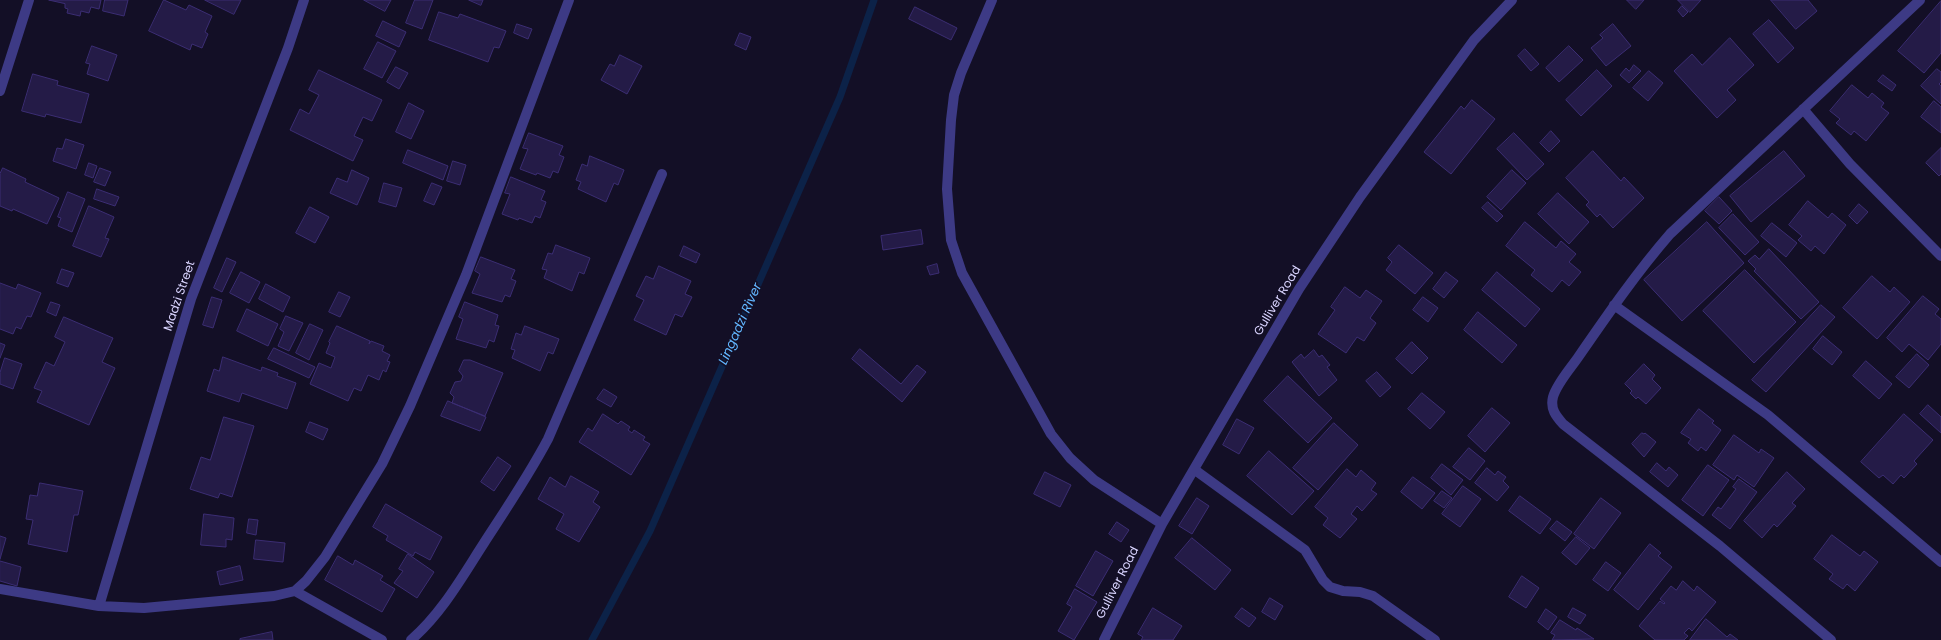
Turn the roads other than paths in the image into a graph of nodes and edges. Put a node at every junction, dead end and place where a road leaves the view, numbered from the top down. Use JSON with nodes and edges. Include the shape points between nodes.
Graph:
{"nodes":[{"id":1,"x":29,"y":0,"type":"edge"},
{"id":2,"x":304,"y":0,"type":"edge"},
{"id":3,"x":569,"y":0,"type":"edge"},
{"id":4,"x":992,"y":0,"type":"edge"},
{"id":5,"x":1512,"y":0,"type":"edge"},
{"id":6,"x":1920,"y":0,"type":"edge"},
{"id":7,"x":0,"y":91,"type":"edge"},
{"id":8,"x":1803,"y":108,"type":"junction"},
{"id":9,"x":662,"y":174,"type":"dead end"},
{"id":10,"x":1941,"y":256,"type":"edge"},
{"id":11,"x":1614,"y":305,"type":"junction"},
{"id":12,"x":1195,"y":470,"type":"junction"},
{"id":13,"x":1162,"y":524,"type":"junction"},
{"id":14,"x":1941,"y":562,"type":"edge"},
{"id":15,"x":0,"y":589,"type":"edge"},
{"id":16,"x":295,"y":591,"type":"junction"},
{"id":17,"x":99,"y":606,"type":"junction"},
{"id":18,"x":382,"y":640,"type":"edge"},
{"id":19,"x":411,"y":640,"type":"edge"},
{"id":20,"x":1104,"y":640,"type":"edge"},
{"id":21,"x":1435,"y":640,"type":"edge"},
{"id":22,"x":1831,"y":640,"type":"edge"}],
"edges":[{"from":1,"to":7,"type":"street"},
{"from":2,"to":17,"type":"street","name":"Madzi Street","via":[[191,299]]},
{"from":3,"to":16,"type":"street","via":[[480,240],[410,406],[382,464],[325,557]]},
{"from":4,"to":13,"type":"street","via":[[954,95],[950,120],[947,189],[951,240],[962,273],[1051,434],[1070,458],[1094,480]]},
{"from":5,"to":12,"type":"street","name":"Gulliver Road","via":[[1474,40],[1360,197],[1299,288]]},
{"from":6,"to":8,"type":"street"},
{"from":8,"to":10,"type":"street","via":[[1850,164]]},
{"from":8,"to":11,"type":"street","via":[[1670,234]]},
{"from":9,"to":19,"type":"street","via":[[548,439],[533,468],[451,594]]},
{"from":11,"to":14,"type":"street","via":[[1768,415]]},
{"from":11,"to":22,"type":"street","via":[[1561,382],[1553,397],[1553,413],[1563,424],[1720,546]]},
{"from":12,"to":13,"type":"street","name":"Gulliver Road"},
{"from":12,"to":21,"type":"street","via":[[1305,550],[1330,587],[1373,596]]},
{"from":13,"to":20,"type":"street","name":"Gulliver Road"},
{"from":15,"to":17,"type":"street"},
{"from":16,"to":17,"type":"street","via":[[246,600],[144,608]]},
{"from":16,"to":18,"type":"street"}]}
